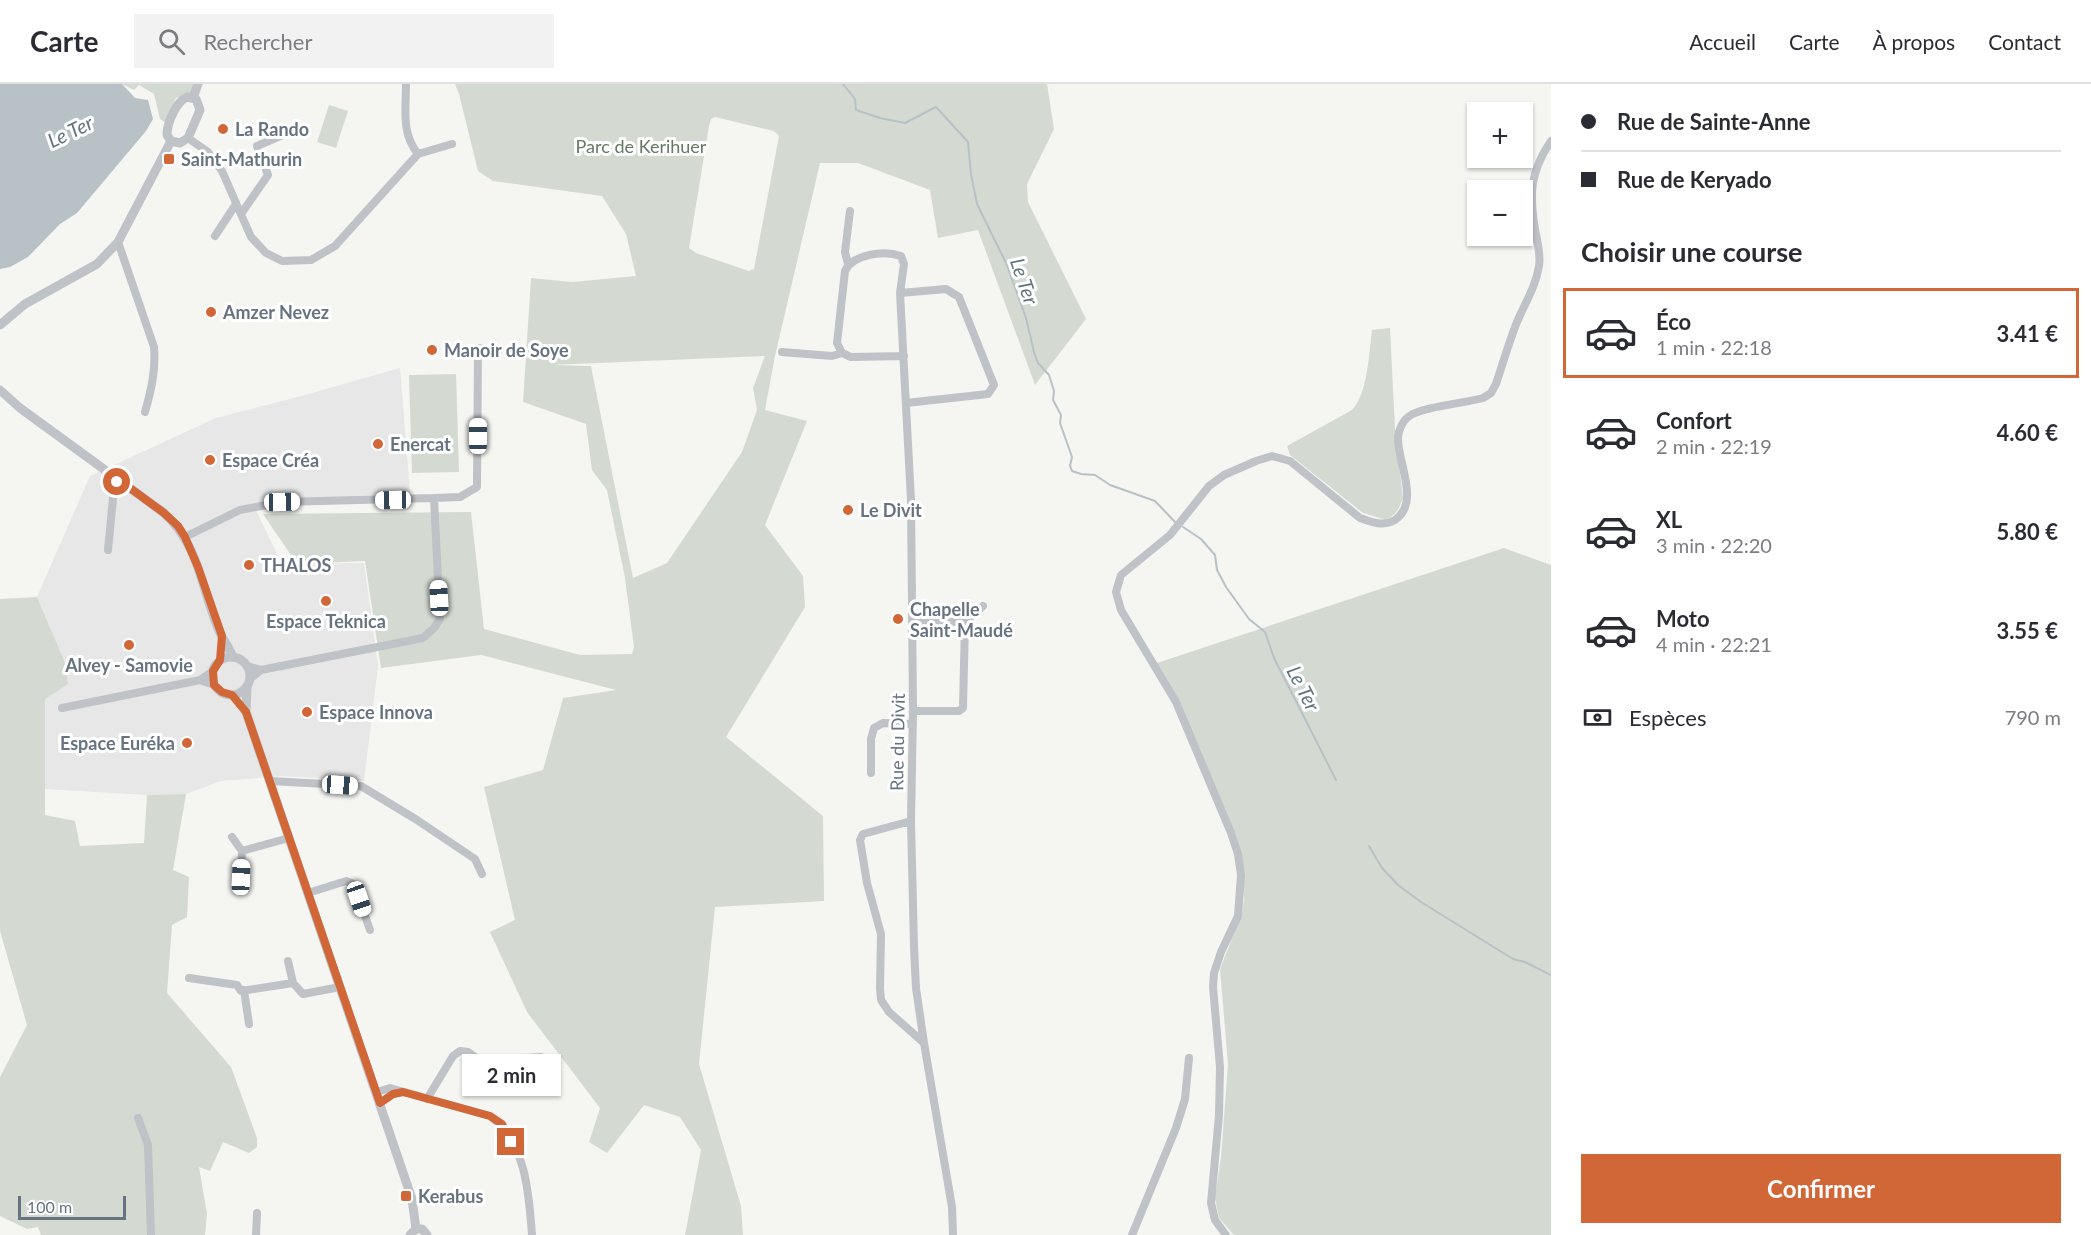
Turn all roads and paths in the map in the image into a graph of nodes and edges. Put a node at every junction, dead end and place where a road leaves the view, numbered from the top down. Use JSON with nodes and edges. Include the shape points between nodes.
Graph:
{"nodes":[{"id":1,"x":198,"y":84,"type":"edge"},
{"id":2,"x":406,"y":84,"type":"edge"},
{"id":3,"x":192,"y":98,"type":"junction"},
{"id":4,"x":285,"y":134,"type":"dead end"},
{"id":5,"x":188,"y":138,"type":"junction"},
{"id":6,"x":171,"y":141,"type":"junction"},
{"id":7,"x":1551,"y":141,"type":"edge"},
{"id":8,"x":452,"y":144,"type":"dead end"},
{"id":9,"x":418,"y":154,"type":"junction"},
{"id":10,"x":236,"y":204,"type":"junction"},
{"id":11,"x":849,"y":210,"type":"dead end"},
{"id":12,"x":241,"y":214,"type":"junction"},
{"id":13,"x":215,"y":236,"type":"dead end"},
{"id":14,"x":118,"y":242,"type":"junction"},
{"id":15,"x":849,"y":264,"type":"junction"},
{"id":16,"x":900,"y":293,"type":"junction"},
{"id":17,"x":0,"y":325,"type":"edge"},
{"id":18,"x":500,"y":350,"type":"dead end"},
{"id":19,"x":782,"y":352,"type":"dead end"},
{"id":20,"x":842,"y":353,"type":"junction"},
{"id":21,"x":904,"y":356,"type":"junction"},
{"id":22,"x":0,"y":390,"type":"edge"},
{"id":23,"x":906,"y":403,"type":"junction"},
{"id":24,"x":145,"y":412,"type":"dead end"},
{"id":25,"x":119,"y":480,"type":"junction"},
{"id":26,"x":434,"y":498,"type":"junction"},
{"id":27,"x":185,"y":537,"type":"junction"},
{"id":28,"x":108,"y":550,"type":"dead end"},
{"id":29,"x":982,"y":606,"type":"dead end"},
{"id":30,"x":912,"y":622,"type":"junction"},
{"id":31,"x":965,"y":622,"type":"junction"},
{"id":32,"x":222,"y":636,"type":"junction"},
{"id":33,"x":233,"y":657,"type":"junction"},
{"id":34,"x":220,"y":660,"type":"junction"},
{"id":35,"x":248,"y":666,"type":"junction"},
{"id":36,"x":261,"y":670,"type":"junction"},
{"id":37,"x":213,"y":671,"type":"junction"},
{"id":38,"x":200,"y":680,"type":"junction"},
{"id":39,"x":249,"y":683,"type":"junction"},
{"id":40,"x":214,"y":685,"type":"junction"},
{"id":41,"x":232,"y":695,"type":"junction"},
{"id":42,"x":62,"y":708,"type":"dead end"},
{"id":43,"x":914,"y":711,"type":"junction"},
{"id":44,"x":246,"y":712,"type":"junction"},
{"id":45,"x":913,"y":724,"type":"junction"},
{"id":46,"x":871,"y":773,"type":"dead end"},
{"id":47,"x":270,"y":781,"type":"junction"},
{"id":48,"x":911,"y":821,"type":"junction"},
{"id":49,"x":232,"y":837,"type":"dead end"},
{"id":50,"x":289,"y":838,"type":"junction"},
{"id":51,"x":242,"y":851,"type":"junction"},
{"id":52,"x":482,"y":874,"type":"dead end"},
{"id":53,"x":241,"y":877,"type":"dead end"},
{"id":54,"x":308,"y":893,"type":"junction"},
{"id":55,"x":370,"y":930,"type":"dead end"},
{"id":56,"x":288,"y":962,"type":"dead end"},
{"id":57,"x":189,"y":978,"type":"dead end"},
{"id":58,"x":293,"y":983,"type":"junction"},
{"id":59,"x":340,"y":987,"type":"junction"},
{"id":60,"x":244,"y":990,"type":"junction"},
{"id":61,"x":249,"y":1024,"type":"dead end"},
{"id":62,"x":924,"y":1043,"type":"junction"},
{"id":63,"x":1189,"y":1058,"type":"dead end"},
{"id":64,"x":546,"y":1064,"type":"dead end"},
{"id":65,"x":377,"y":1092,"type":"junction"},
{"id":66,"x":403,"y":1092,"type":"junction"},
{"id":67,"x":428,"y":1099,"type":"junction"},
{"id":68,"x":380,"y":1103,"type":"junction"},
{"id":69,"x":138,"y":1118,"type":"dead end"},
{"id":70,"x":257,"y":1214,"type":"dead end"},
{"id":71,"x":413,"y":1232,"type":"edge"},
{"id":72,"x":151,"y":1235,"type":"edge"},
{"id":73,"x":256,"y":1235,"type":"edge"},
{"id":74,"x":427,"y":1235,"type":"edge"},
{"id":75,"x":532,"y":1235,"type":"edge"},
{"id":76,"x":952,"y":1235,"type":"edge"},
{"id":77,"x":1132,"y":1235,"type":"edge"},
{"id":78,"x":1226,"y":1235,"type":"edge"}],
"edges":[{"from":1,"to":3,"type":"street"},
{"from":2,"to":9,"type":"street","via":[[405,127]]},
{"from":3,"to":5,"type":"street","via":[[200,110]]},
{"from":3,"to":6,"type":"street","via":[[183,99],[177,107],[166,132]]},
{"from":4,"to":12,"type":"street","via":[[257,146],[268,175]]},
{"from":5,"to":6,"type":"street","via":[[180,143]]},
{"from":5,"to":10,"type":"street","via":[[208,152],[222,171]]},
{"from":6,"to":14,"type":"street"},
{"from":7,"to":78,"type":"street","via":[[1534,173],[1531,191],[1539,253],[1536,280],[1496,384],[1483,398],[1423,410],[1402,423],[1398,438],[1407,493],[1404,512],[1388,524],[1360,518],[1299,467],[1272,456],[1241,467],[1209,486],[1170,535],[1119,580],[1117,598],[1121,610],[1176,702],[1231,833],[1241,875],[1238,916],[1221,952],[1213,987],[1220,1067],[1210,1193],[1215,1220]]},
{"from":8,"to":9,"type":"street"},
{"from":9,"to":12,"type":"street","via":[[335,246],[311,260],[282,261],[266,253],[251,237]]},
{"from":10,"to":12,"type":"street"},
{"from":10,"to":13,"type":"street"},
{"from":11,"to":15,"type":"street","via":[[845,252]]},
{"from":14,"to":17,"type":"street","via":[[97,264],[25,304]]},
{"from":14,"to":24,"type":"street","via":[[153,348],[155,362]]},
{"from":15,"to":16,"type":"street","name":"Rue du Divit","via":[[856,258],[892,253],[901,256],[904,264]]},
{"from":15,"to":20,"type":"street","via":[[837,343]]},
{"from":16,"to":21,"type":"street","name":"Rue du Divit"},
{"from":16,"to":23,"type":"street","via":[[946,289],[959,297],[994,386],[988,394]]},
{"from":18,"to":26,"type":"street","via":[[478,348],[477,487],[460,497]]},
{"from":19,"to":20,"type":"street","via":[[832,356]]},
{"from":20,"to":21,"type":"street","via":[[851,357]]},
{"from":21,"to":23,"type":"street","name":"Rue du Divit"},
{"from":22,"to":25,"type":"street"},
{"from":23,"to":30,"type":"street","name":"Rue du Divit","via":[[912,500]]},
{"from":25,"to":27,"type":"street","via":[[164,513]]},
{"from":25,"to":28,"type":"street","via":[[114,488]]},
{"from":26,"to":27,"type":"street","via":[[282,502],[240,510]]},
{"from":26,"to":36,"type":"street","via":[[440,619],[434,628],[423,638]]},
{"from":27,"to":32,"type":"street"},
{"from":29,"to":31,"type":"street"},
{"from":30,"to":31,"type":"street"},
{"from":30,"to":43,"type":"street","name":"Rue du Divit"},
{"from":31,"to":43,"type":"street","via":[[963,708]]},
{"from":32,"to":33,"type":"street"},
{"from":32,"to":34,"type":"street"},
{"from":33,"to":34,"type":"street"},
{"from":33,"to":35,"type":"street"},
{"from":34,"to":37,"type":"street"},
{"from":35,"to":36,"type":"street"},
{"from":35,"to":39,"type":"street"},
{"from":36,"to":39,"type":"street"},
{"from":37,"to":38,"type":"street"},
{"from":37,"to":40,"type":"street"},
{"from":38,"to":40,"type":"street"},
{"from":38,"to":42,"type":"street"},
{"from":39,"to":41,"type":"street"},
{"from":39,"to":44,"type":"street"},
{"from":40,"to":41,"type":"street"},
{"from":41,"to":44,"type":"street"},
{"from":43,"to":45,"type":"street","name":"Rue du Divit"},
{"from":44,"to":47,"type":"street"},
{"from":45,"to":46,"type":"street","via":[[883,723],[874,728]]},
{"from":45,"to":48,"type":"street","name":"Rue du Divit"},
{"from":47,"to":50,"type":"street"},
{"from":47,"to":52,"type":"street","via":[[361,786],[475,859]]},
{"from":48,"to":62,"type":"street","name":"Rue du Divit","via":[[916,988]]},
{"from":48,"to":62,"type":"street","via":[[863,834],[860,840],[881,934],[881,1000]]},
{"from":49,"to":51,"type":"street"},
{"from":50,"to":51,"type":"street"},
{"from":50,"to":54,"type":"street"},
{"from":51,"to":53,"type":"street"},
{"from":54,"to":55,"type":"street","via":[[346,881],[354,884]]},
{"from":54,"to":59,"type":"street"},
{"from":56,"to":58,"type":"street"},
{"from":57,"to":60,"type":"street","via":[[237,985]]},
{"from":58,"to":59,"type":"street","via":[[303,994]]},
{"from":58,"to":60,"type":"street"},
{"from":59,"to":65,"type":"street"},
{"from":60,"to":61,"type":"street"},
{"from":62,"to":76,"type":"street","name":"Rue du Divit","via":[[952,1207]]},
{"from":63,"to":77,"type":"street","via":[[1185,1099],[1176,1128]]},
{"from":64,"to":67,"type":"street","via":[[541,1057],[481,1061],[460,1051],[453,1056]]},
{"from":65,"to":66,"type":"street","via":[[390,1088]]},
{"from":65,"to":68,"type":"street"},
{"from":66,"to":67,"type":"street"},
{"from":66,"to":68,"type":"street"},
{"from":67,"to":75,"type":"street","via":[[490,1116],[502,1124],[521,1160]]},
{"from":68,"to":71,"type":"street","via":[[412,1199]]},
{"from":69,"to":72,"type":"street","via":[[148,1145]]},
{"from":70,"to":73,"type":"street"},
{"from":71,"to":74,"type":"street","via":[[422,1230]]}]}
